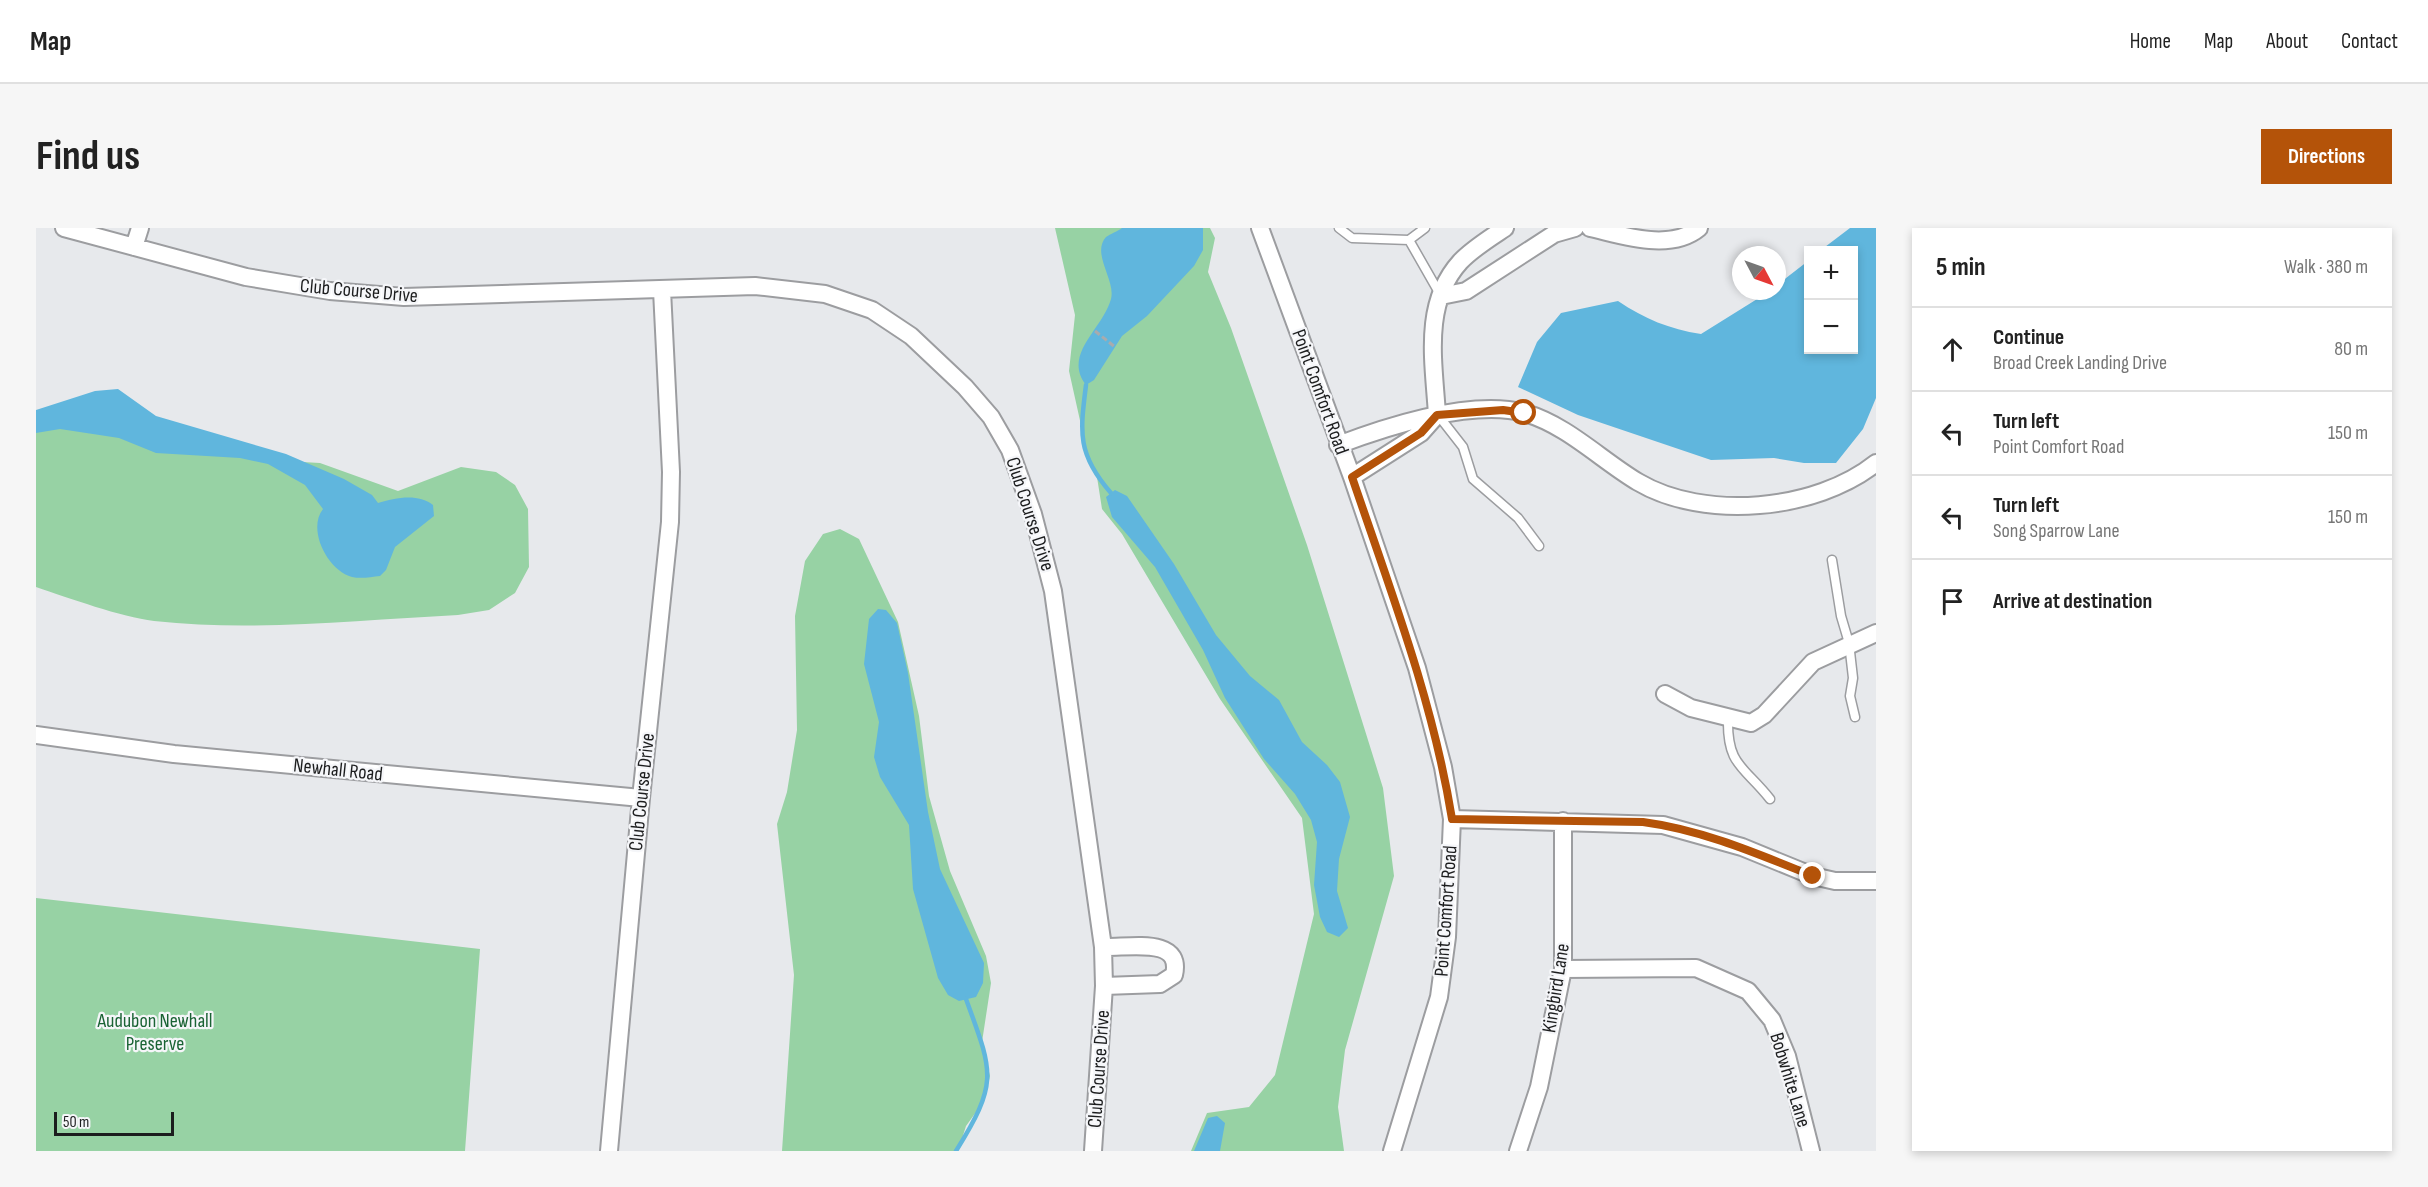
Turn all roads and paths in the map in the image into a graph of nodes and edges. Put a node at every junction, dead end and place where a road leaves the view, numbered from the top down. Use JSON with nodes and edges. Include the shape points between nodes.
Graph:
{"nodes":[{"id":1,"x":64,"y":228,"type":"edge"},
{"id":2,"x":140,"y":228,"type":"edge"},
{"id":3,"x":1260,"y":228,"type":"edge"},
{"id":4,"x":1339,"y":228,"type":"edge"},
{"id":5,"x":1425,"y":228,"type":"edge"},
{"id":6,"x":1505,"y":228,"type":"edge"},
{"id":7,"x":1575,"y":228,"type":"edge"},
{"id":8,"x":1590,"y":228,"type":"edge"},
{"id":9,"x":1699,"y":228,"type":"edge"},
{"id":10,"x":1409,"y":240,"type":"junction"},
{"id":11,"x":134,"y":247,"type":"junction"},
{"id":12,"x":662,"y":290,"type":"junction"},
{"id":13,"x":1441,"y":296,"type":"junction"},
{"id":14,"x":1095,"y":331,"type":"dead end"},
{"id":15,"x":1115,"y":347,"type":"dead end"},
{"id":16,"x":1437,"y":415,"type":"junction"},
{"id":17,"x":1338,"y":445,"type":"junction"},
{"id":18,"x":1876,"y":463,"type":"edge"},
{"id":19,"x":1352,"y":477,"type":"junction"},
{"id":20,"x":1539,"y":546,"type":"dead end"},
{"id":21,"x":1832,"y":560,"type":"dead end"},
{"id":22,"x":1876,"y":633,"type":"edge"},
{"id":23,"x":1849,"y":643,"type":"junction"},
{"id":24,"x":1665,"y":694,"type":"dead end"},
{"id":25,"x":1855,"y":717,"type":"dead end"},
{"id":26,"x":1728,"y":718,"type":"junction"},
{"id":27,"x":36,"y":735,"type":"edge"},
{"id":28,"x":641,"y":798,"type":"junction"},
{"id":29,"x":1770,"y":799,"type":"dead end"},
{"id":30,"x":1452,"y":819,"type":"junction"},
{"id":31,"x":1563,"y":821,"type":"junction"},
{"id":32,"x":1876,"y":881,"type":"edge"},
{"id":33,"x":1102,"y":947,"type":"junction"},
{"id":34,"x":1563,"y":969,"type":"junction"},
{"id":35,"x":1104,"y":986,"type":"junction"},
{"id":36,"x":609,"y":1151,"type":"edge"},
{"id":37,"x":1093,"y":1151,"type":"edge"},
{"id":38,"x":1392,"y":1151,"type":"edge"},
{"id":39,"x":1518,"y":1151,"type":"edge"},
{"id":40,"x":1811,"y":1151,"type":"edge"}],
"edges":[{"from":1,"to":11,"type":"street","name":"Club Course Drive"},
{"from":2,"to":11,"type":"street"},
{"from":3,"to":17,"type":"street","name":"Point Comfort Road"},
{"from":4,"to":10,"type":"lane","via":[[1352,238]]},
{"from":5,"to":10,"type":"lane"},
{"from":6,"to":13,"type":"street","via":[[1461,260]]},
{"from":7,"to":13,"type":"street","via":[[1554,234],[1466,291]]},
{"from":8,"to":9,"type":"street","via":[[1647,240],[1688,236]]},
{"from":10,"to":13,"type":"lane"},
{"from":11,"to":12,"type":"street","name":"Club Course Drive","via":[[246,277],[330,291],[404,297]]},
{"from":12,"to":28,"type":"street","name":"Club Course Drive","via":[[670,522]]},
{"from":12,"to":33,"type":"street","name":"Club Course Drive","via":[[755,286],[825,294],[872,310],[910,336],[991,417],[1010,450],[1033,514],[1053,591]]},
{"from":13,"to":16,"type":"street","via":[[1431,331]]},
{"from":14,"to":15,"type":"path"},
{"from":16,"to":17,"type":"street"},
{"from":16,"to":18,"type":"street","via":[[1503,410],[1524,413],[1556,427],[1660,492],[1729,507],[1791,501],[1838,486]]},
{"from":16,"to":19,"type":"street","via":[[1421,433]]},
{"from":16,"to":20,"type":"lane","via":[[1463,447],[1473,479],[1518,518]]},
{"from":17,"to":19,"type":"street","name":"Point Comfort Road"},
{"from":19,"to":30,"type":"street","name":"Point Comfort Road","via":[[1417,668]]},
{"from":21,"to":23,"type":"lane"},
{"from":22,"to":23,"type":"street"},
{"from":23,"to":25,"type":"lane","via":[[1853,678],[1850,696]]},
{"from":23,"to":26,"type":"street","via":[[1813,662],[1764,715],[1751,723]]},
{"from":24,"to":26,"type":"street","via":[[1691,708]]},
{"from":26,"to":29,"type":"lane","via":[[1727,743],[1736,760]]},
{"from":27,"to":28,"type":"street","name":"Newhall Road","via":[[174,754]]},
{"from":28,"to":36,"type":"street","name":"Club Course Drive"},
{"from":30,"to":31,"type":"street"},
{"from":30,"to":38,"type":"street","name":"Point Comfort Road","via":[[1447,938],[1439,997]]},
{"from":31,"to":32,"type":"street","via":[[1663,825],[1742,848],[1813,876],[1835,881]]},
{"from":31,"to":34,"type":"street","name":"Kingbird Lane"},
{"from":33,"to":35,"type":"street","name":"Club Course Drive"},
{"from":33,"to":35,"type":"street","name":"Club Course Drive","via":[[1164,948],[1174,956],[1177,965],[1174,975],[1160,984]]},
{"from":34,"to":39,"type":"street","name":"Kingbird Lane","via":[[1539,1087]]},
{"from":34,"to":40,"type":"street","name":"Bobwhite Lane","via":[[1696,968],[1748,991],[1772,1020],[1787,1056]]},
{"from":35,"to":37,"type":"street","name":"Club Course Drive"}]}
